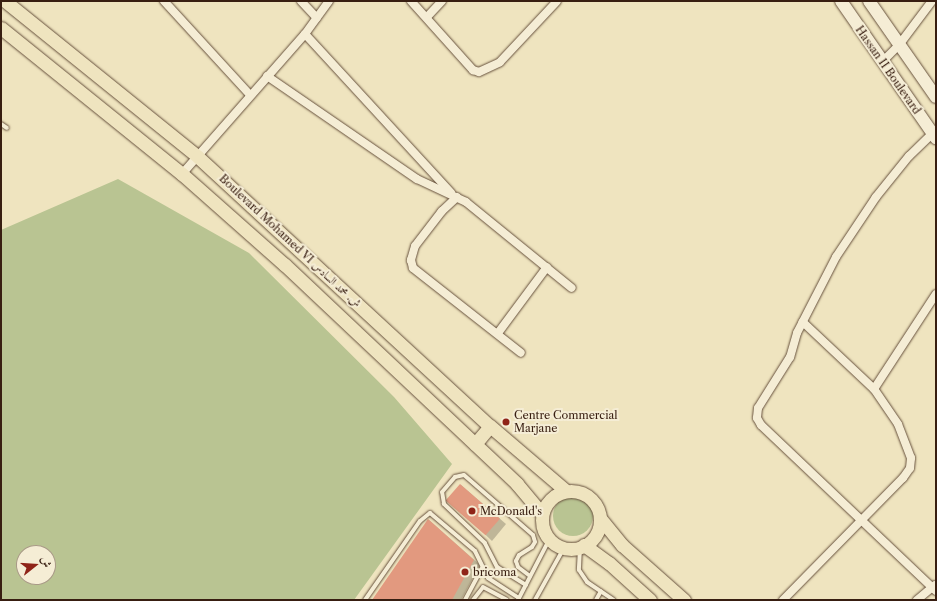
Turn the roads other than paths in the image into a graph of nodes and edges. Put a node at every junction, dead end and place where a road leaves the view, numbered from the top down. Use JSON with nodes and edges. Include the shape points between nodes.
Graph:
{"nodes":[{"id":1,"x":5,"y":1,"type":"edge"},
{"id":2,"x":164,"y":1,"type":"edge"},
{"id":3,"x":301,"y":1,"type":"edge"},
{"id":4,"x":329,"y":1,"type":"edge"},
{"id":5,"x":411,"y":1,"type":"edge"},
{"id":6,"x":442,"y":1,"type":"edge"},
{"id":7,"x":556,"y":1,"type":"edge"},
{"id":8,"x":841,"y":1,"type":"edge"},
{"id":9,"x":870,"y":1,"type":"edge"},
{"id":10,"x":932,"y":1,"type":"edge"},
{"id":11,"x":427,"y":17,"type":"junction"},
{"id":12,"x":317,"y":18,"type":"junction"},
{"id":13,"x":1,"y":28,"type":"edge"},
{"id":14,"x":305,"y":34,"type":"junction"},
{"id":15,"x":899,"y":45,"type":"junction"},
{"id":16,"x":882,"y":62,"type":"junction"},
{"id":17,"x":267,"y":76,"type":"junction"},
{"id":18,"x":250,"y":96,"type":"junction"},
{"id":19,"x":936,"y":97,"type":"edge"},
{"id":20,"x":1,"y":124,"type":"edge"},
{"id":21,"x":7,"y":128,"type":"dead end"},
{"id":22,"x":935,"y":134,"type":"edge"},
{"id":23,"x":198,"y":157,"type":"junction"},
{"id":24,"x":182,"y":174,"type":"junction"},
{"id":25,"x":454,"y":195,"type":"junction"},
{"id":26,"x":547,"y":267,"type":"junction"},
{"id":27,"x":572,"y":288,"type":"dead end"},
{"id":28,"x":936,"y":294,"type":"edge"},
{"id":29,"x":803,"y":322,"type":"junction"},
{"id":30,"x":498,"y":333,"type":"junction"},
{"id":31,"x":521,"y":353,"type":"dead end"},
{"id":32,"x":874,"y":389,"type":"junction"},
{"id":33,"x":490,"y":426,"type":"junction"},
{"id":34,"x":475,"y":444,"type":"junction"},
{"id":35,"x":566,"y":491,"type":"junction"},
{"id":36,"x":542,"y":514,"type":"junction"},
{"id":37,"x":600,"y":518,"type":"junction"},
{"id":38,"x":861,"y":518,"type":"junction"},
{"id":39,"x":549,"y":540,"type":"junction"},
{"id":40,"x":582,"y":547,"type":"junction"},
{"id":41,"x":564,"y":548,"type":"junction"},
{"id":42,"x":482,"y":568,"type":"junction"},
{"id":43,"x":530,"y":576,"type":"junction"},
{"id":44,"x":526,"y":585,"type":"junction"},
{"id":45,"x":934,"y":587,"type":"edge"},
{"id":46,"x":601,"y":591,"type":"junction"},
{"id":47,"x":519,"y":599,"type":"edge"},
{"id":48,"x":365,"y":600,"type":"edge"},
{"id":49,"x":464,"y":600,"type":"edge"},
{"id":50,"x":473,"y":600,"type":"edge"},
{"id":51,"x":508,"y":600,"type":"edge"},
{"id":52,"x":535,"y":600,"type":"edge"},
{"id":53,"x":596,"y":600,"type":"edge"},
{"id":54,"x":614,"y":600,"type":"edge"},
{"id":55,"x":650,"y":600,"type":"edge"},
{"id":56,"x":684,"y":600,"type":"edge"},
{"id":57,"x":783,"y":600,"type":"edge"},
{"id":58,"x":917,"y":600,"type":"edge"}],
"edges":[{"from":1,"to":23,"type":"main road","name":"Boulevard Mohamed VI ش. محمد السادس"},
{"from":2,"to":18,"type":"street"},
{"from":3,"to":12,"type":"street"},
{"from":4,"to":12,"type":"street"},
{"from":5,"to":11,"type":"street"},
{"from":6,"to":11,"type":"street"},
{"from":7,"to":11,"type":"street","via":[[500,62],[480,72],[473,70]]},
{"from":8,"to":16,"type":"main road","name":"Hassan II Boulevard"},
{"from":9,"to":15,"type":"main road"},
{"from":10,"to":15,"type":"street"},
{"from":12,"to":14,"type":"street"},
{"from":13,"to":24,"type":"main road","name":"Boulevard Mohamed VI ش. محمد السادس"},
{"from":14,"to":17,"type":"street"},
{"from":14,"to":25,"type":"street"},
{"from":15,"to":16,"type":"street"},
{"from":15,"to":19,"type":"main road"},
{"from":16,"to":22,"type":"main road","name":"Hassan II Boulevard"},
{"from":17,"to":18,"type":"street"},
{"from":17,"to":25,"type":"street","via":[[417,179]]},
{"from":18,"to":23,"type":"street"},
{"from":20,"to":21,"type":"lane"},
{"from":22,"to":29,"type":"street","via":[[909,156],[876,197],[836,257]]},
{"from":23,"to":24,"type":"street"},
{"from":23,"to":33,"type":"main road","name":"Boulevard Mohamed VI ش. محمد السادس"},
{"from":24,"to":34,"type":"main road","name":"Boulevard Mohamed VI ش. محمد السادس","via":[[285,265]]},
{"from":25,"to":26,"type":"street","via":[[484,215]]},
{"from":25,"to":30,"type":"street","via":[[415,246],[411,260],[413,268],[425,280]]},
{"from":26,"to":27,"type":"street"},
{"from":26,"to":30,"type":"street"},
{"from":28,"to":32,"type":"street"},
{"from":29,"to":32,"type":"street"},
{"from":29,"to":38,"type":"street","via":[[790,357],[758,408],[757,418],[761,425]]},
{"from":30,"to":31,"type":"street"},
{"from":32,"to":38,"type":"street","via":[[898,424],[911,458],[910,468]]},
{"from":33,"to":34,"type":"main road"},
{"from":33,"to":35,"type":"main road","name":"Boulevard Mohamed VI ش. محمد السادس"},
{"from":34,"to":36,"type":"main road","name":"Boulevard Mohamed VI ش. محمد السادس","via":[[517,484]]},
{"from":35,"to":36,"type":"main road","via":[[555,495],[547,503]]},
{"from":35,"to":37,"type":"main road","via":[[585,494],[595,504]]},
{"from":36,"to":39,"type":"main road","via":[[543,528]]},
{"from":37,"to":40,"type":"main road","via":[[595,536]]},
{"from":37,"to":56,"type":"main road","via":[[622,545]]},
{"from":38,"to":45,"type":"street"},
{"from":38,"to":57,"type":"street"},
{"from":39,"to":41,"type":"main road"},
{"from":39,"to":43,"type":"lane"},
{"from":40,"to":41,"type":"main road"},
{"from":40,"to":46,"type":"lane","via":[[578,570],[587,582]]},
{"from":40,"to":55,"type":"main road","via":[[608,563]]},
{"from":41,"to":52,"type":"lane"},
{"from":42,"to":47,"type":"lane","via":[[492,581]]},
{"from":42,"to":48,"type":"lane","via":[[475,551],[430,513],[420,521]]},
{"from":42,"to":49,"type":"lane"},
{"from":43,"to":44,"type":"lane"},
{"from":43,"to":44,"type":"lane","via":[[518,567],[516,561],[519,555],[532,547],[535,542],[533,534],[464,474],[455,477],[442,492],[444,504],[485,543],[497,567]]},
{"from":44,"to":47,"type":"lane"},
{"from":45,"to":58,"type":"street"},
{"from":46,"to":53,"type":"lane"},
{"from":46,"to":54,"type":"lane"},
{"from":50,"to":51,"type":"lane","via":[[483,587]]}]}
